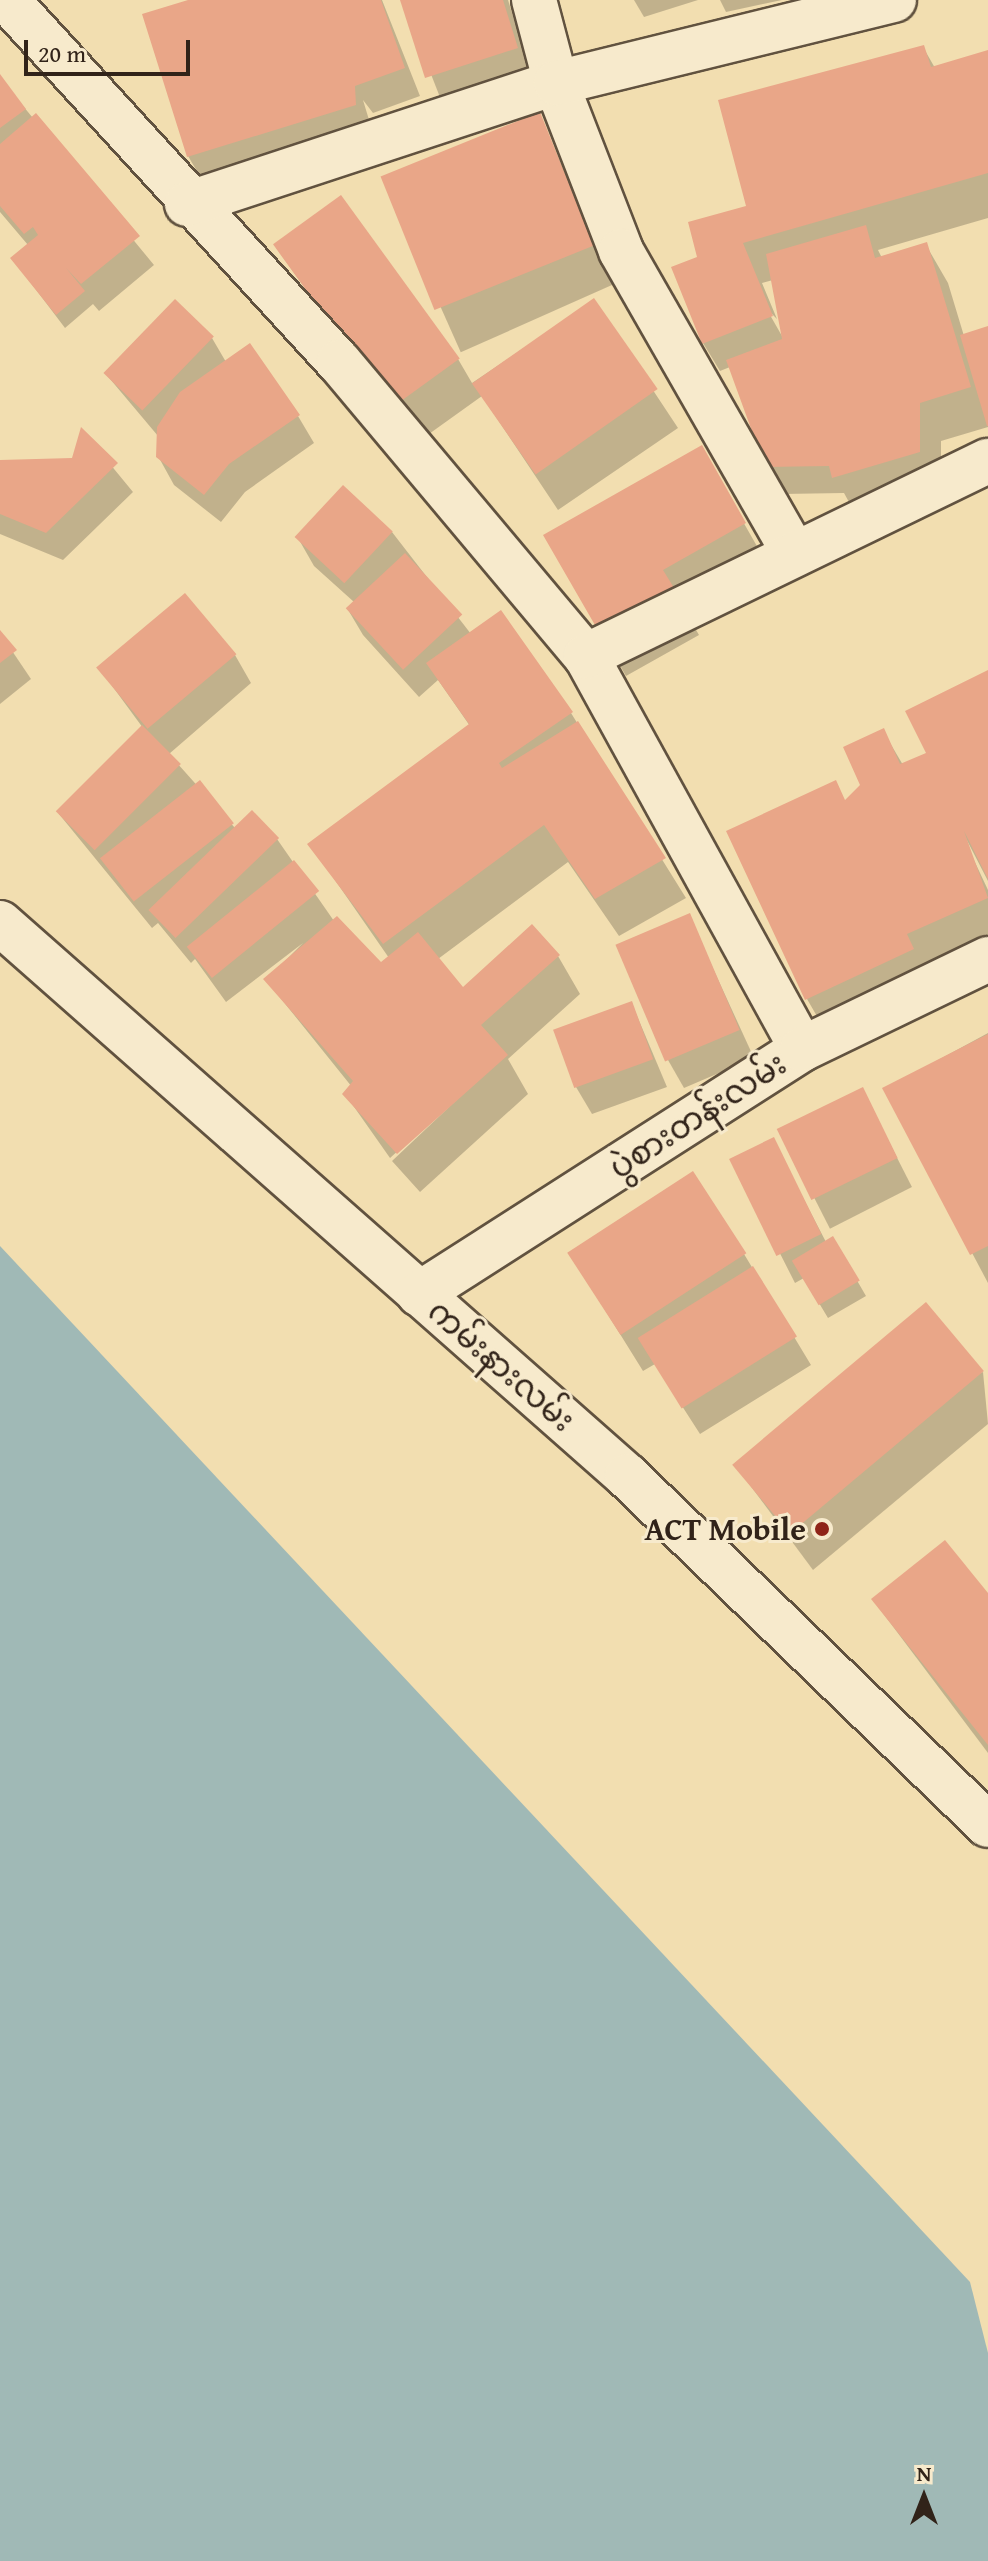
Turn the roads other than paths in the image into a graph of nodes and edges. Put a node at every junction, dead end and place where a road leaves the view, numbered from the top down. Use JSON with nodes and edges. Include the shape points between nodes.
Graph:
{"nodes":[{"id":1,"x":7,"y":0,"type":"edge"},
{"id":2,"x":534,"y":0,"type":"edge"},
{"id":3,"x":894,"y":0,"type":"edge"},
{"id":4,"x":556,"y":83,"type":"junction"},
{"id":5,"x":187,"y":204,"type":"junction"},
{"id":6,"x":988,"y":461,"type":"edge"},
{"id":7,"x":794,"y":553,"type":"junction"},
{"id":8,"x":586,"y":656,"type":"junction"},
{"id":9,"x":0,"y":923,"type":"edge"},
{"id":10,"x":988,"y":959,"type":"edge"},
{"id":11,"x":802,"y":1049,"type":"junction"},
{"id":12,"x":419,"y":1294,"type":"junction"},
{"id":13,"x":971,"y":1784,"type":"edge"},
{"id":14,"x":988,"y":1825,"type":"edge"}],
"edges":[{"from":1,"to":5,"type":"street"},
{"from":2,"to":4,"type":"street"},
{"from":3,"to":4,"type":"street"},
{"from":4,"to":5,"type":"street"},
{"from":4,"to":7,"type":"street","via":[[621,251]]},
{"from":5,"to":8,"type":"street","via":[[339,362]]},
{"from":6,"to":7,"type":"street"},
{"from":7,"to":8,"type":"street"},
{"from":8,"to":11,"type":"street"},
{"from":9,"to":12,"type":"street","name":"ကမ်းနားလမ်း","via":[[274,1157]]},
{"from":10,"to":11,"type":"street","name":"ပွဲစားတန်းလမ်း"},
{"from":11,"to":12,"type":"street","name":"ပွဲစားတန်းလမ်း"},
{"from":12,"to":13,"type":"street","name":"ကမ်းနားလမ်း"},
{"from":13,"to":14,"type":"street","name":"ကမ်းနားလမ်း"}]}
